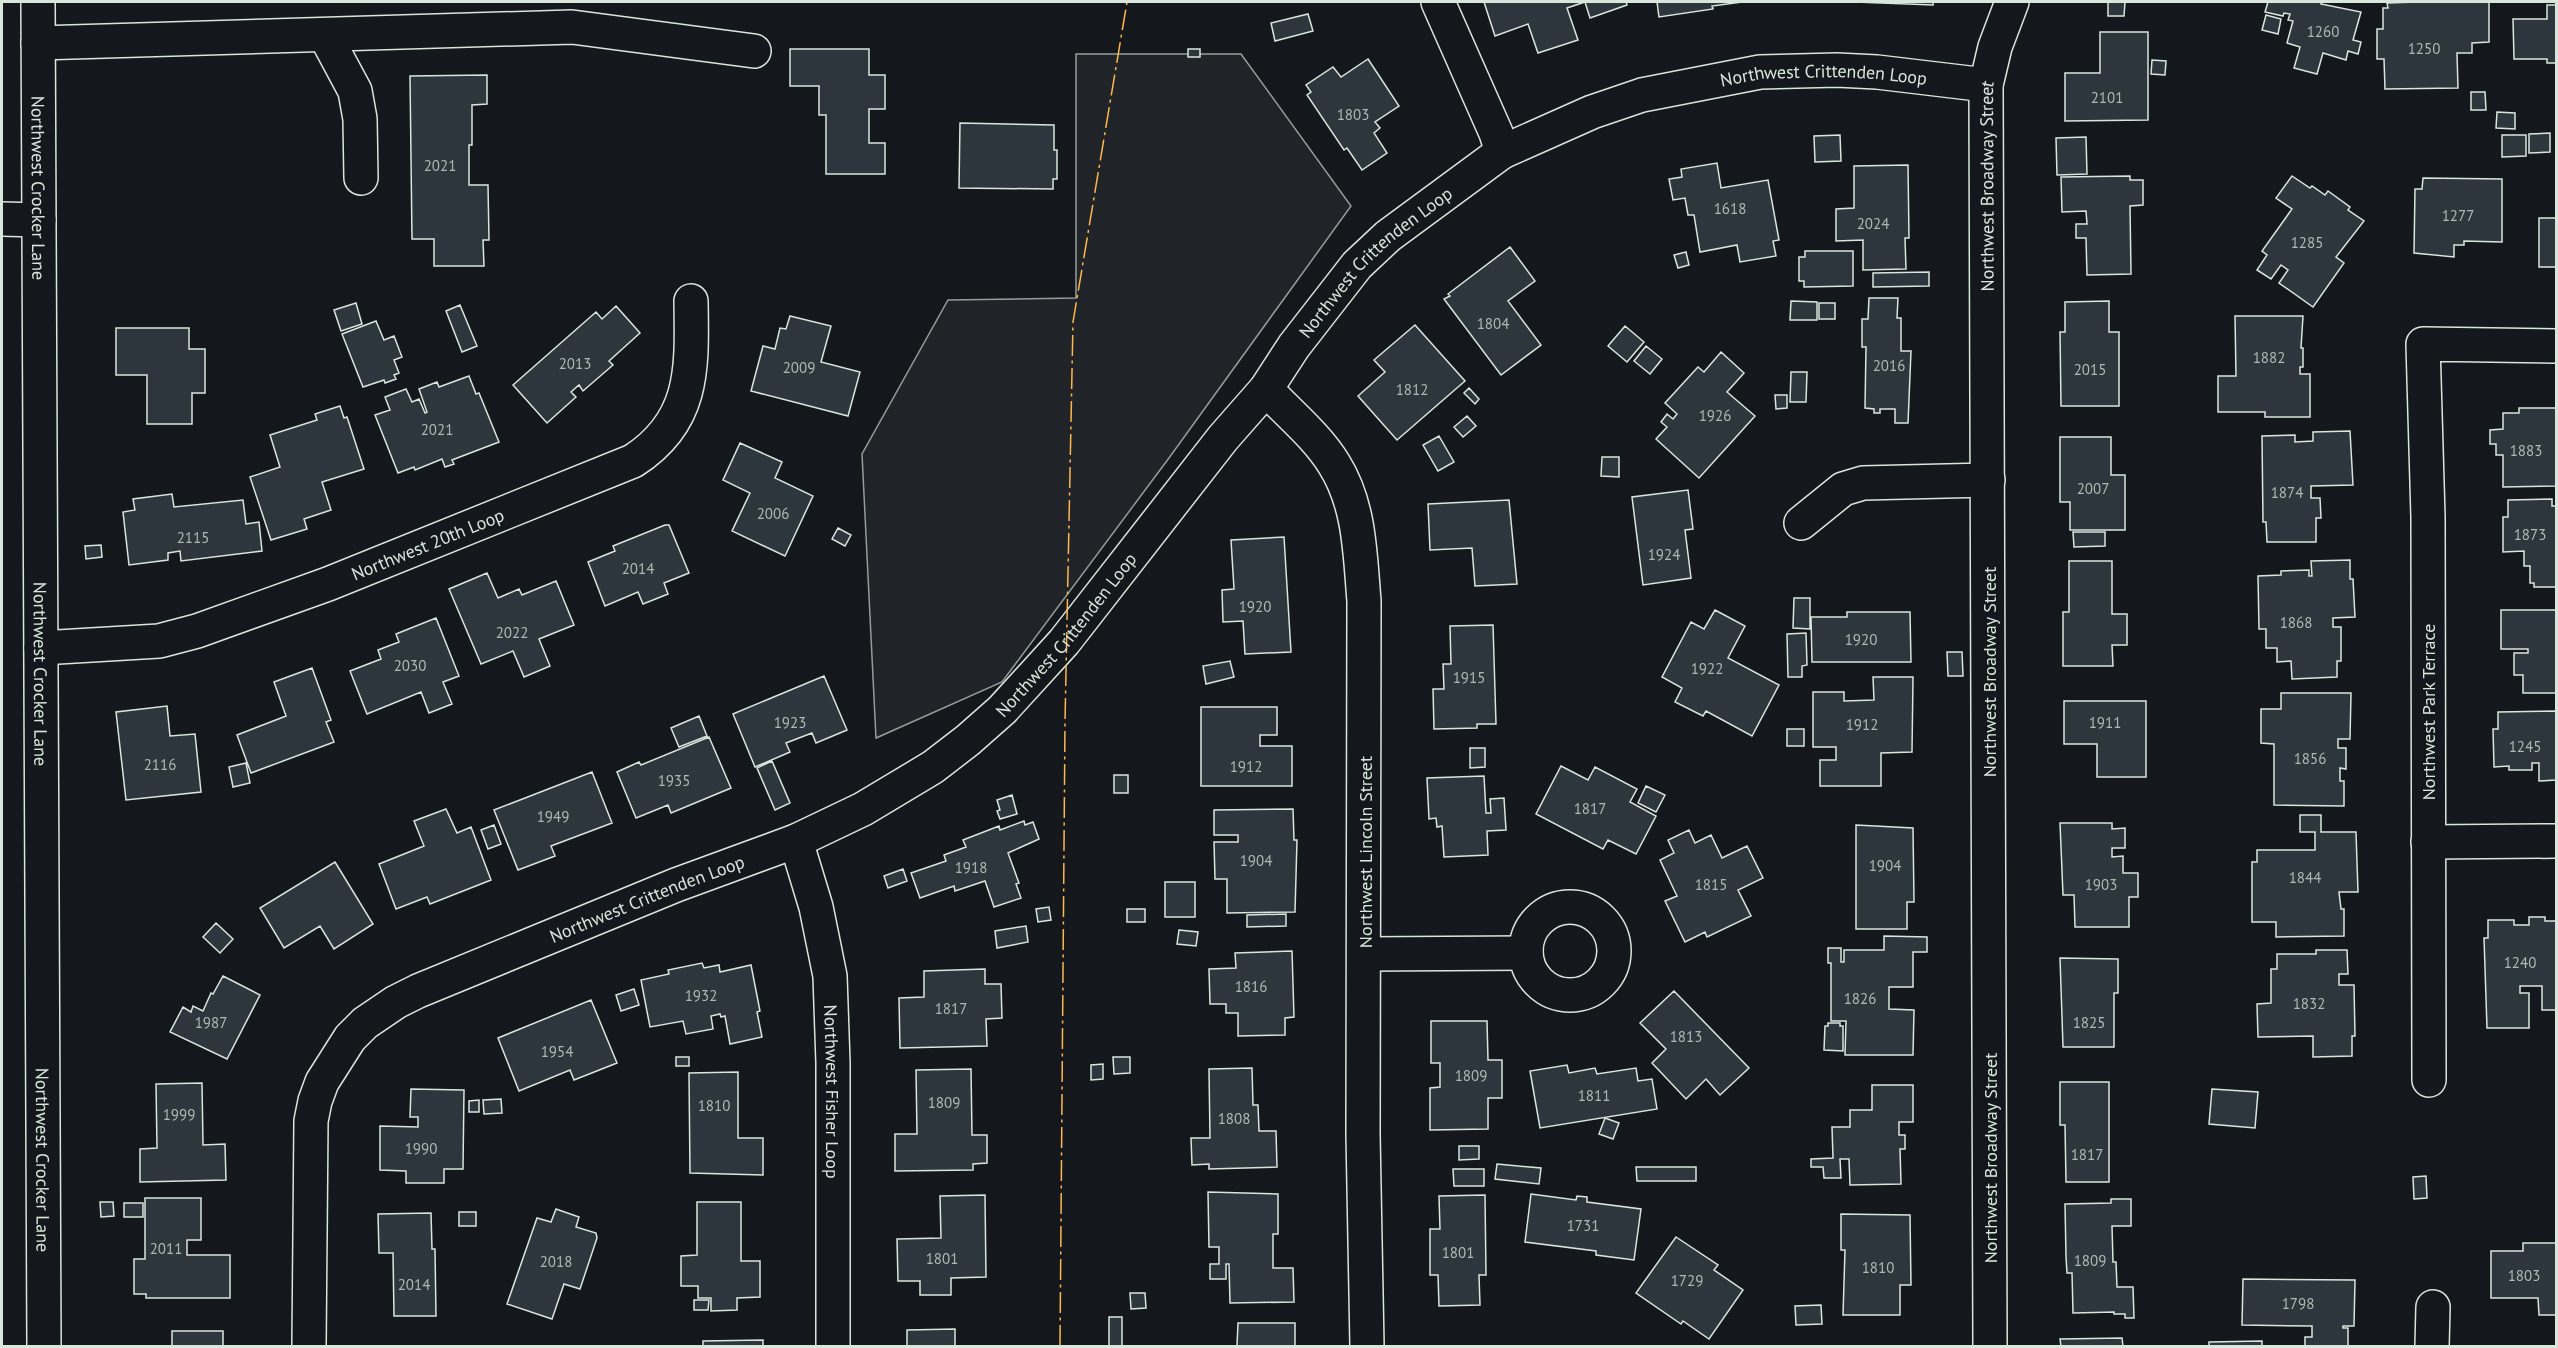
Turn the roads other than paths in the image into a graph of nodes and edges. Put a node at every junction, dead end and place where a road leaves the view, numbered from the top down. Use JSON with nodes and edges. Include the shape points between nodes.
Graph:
{"nodes":[{"id":1,"x":38,"y":2,"type":"edge"},
{"id":2,"x":1438,"y":2,"type":"edge"},
{"id":3,"x":2012,"y":2,"type":"edge"},
{"id":4,"x":325,"y":34,"type":"junction"},
{"id":5,"x":38,"y":43,"type":"junction"},
{"id":6,"x":754,"y":51,"type":"dead end"},
{"id":7,"x":1986,"y":85,"type":"junction"},
{"id":8,"x":1502,"y":152,"type":"junction"},
{"id":9,"x":361,"y":178,"type":"dead end"},
{"id":10,"x":2,"y":219,"type":"edge"},
{"id":11,"x":39,"y":220,"type":"junction"},
{"id":12,"x":691,"y":302,"type":"dead end"},
{"id":13,"x":2556,"y":346,"type":"edge"},
{"id":14,"x":1266,"y":388,"type":"junction"},
{"id":15,"x":1989,"y":480,"type":"junction"},
{"id":16,"x":1801,"y":523,"type":"dead end"},
{"id":17,"x":42,"y":648,"type":"junction"},
{"id":18,"x":796,"y":841,"type":"junction"},
{"id":19,"x":2556,"y":841,"type":"edge"},
{"id":20,"x":2428,"y":842,"type":"junction"},
{"id":21,"x":1526,"y":953,"type":"dead end"},
{"id":22,"x":1365,"y":954,"type":"junction"},
{"id":23,"x":2429,"y":1080,"type":"dead end"},
{"id":24,"x":2433,"y":1307,"type":"dead end"},
{"id":25,"x":44,"y":1347,"type":"edge"},
{"id":26,"x":309,"y":1347,"type":"edge"},
{"id":27,"x":833,"y":1347,"type":"edge"},
{"id":28,"x":1367,"y":1347,"type":"edge"},
{"id":29,"x":1990,"y":1347,"type":"edge"},
{"id":30,"x":2432,"y":1347,"type":"edge"}],
"edges":[{"from":1,"to":5,"type":"street","name":"Northwest Crocker Lane"},
{"from":2,"to":8,"type":"street"},
{"from":3,"to":7,"type":"street","name":"Northwest Broadway Street"},
{"from":4,"to":5,"type":"street"},
{"from":4,"to":6,"type":"street","via":[[572,27]]},
{"from":4,"to":9,"type":"street","via":[[355,91],[360,119]]},
{"from":5,"to":11,"type":"street","name":"Northwest Crocker Lane"},
{"from":7,"to":8,"type":"street","name":"Northwest Crittenden Loop","via":[[1877,72],[1760,72],[1642,95]]},
{"from":7,"to":15,"type":"street","name":"Northwest Broadway Street"},
{"from":8,"to":14,"type":"street","name":"Northwest Crittenden Loop","via":[[1365,257]]},
{"from":10,"to":11,"type":"street"},
{"from":11,"to":17,"type":"street","name":"Northwest Crocker Lane"},
{"from":12,"to":17,"type":"street","name":"Northwest 20th Loop","via":[[692,363],[677,415],[667,434],[633,461],[328,584],[197,631],[159,641]]},
{"from":13,"to":20,"type":"street","name":"Northwest Park Terrace","via":[[2423,345],[2428,528]]},
{"from":14,"to":18,"type":"street","name":"Northwest Crittenden Loop","via":[[1064,642],[1002,710],[933,767],[863,809]]},
{"from":14,"to":22,"type":"street","name":"Northwest Lincoln Street","via":[[1334,464],[1358,525],[1364,602]]},
{"from":15,"to":16,"type":"street","via":[[1863,483],[1842,489]]},
{"from":15,"to":29,"type":"street","name":"Northwest Broadway Street"},
{"from":17,"to":25,"type":"street","name":"Northwest Crocker Lane"},
{"from":18,"to":26,"type":"street","name":"Northwest Crittenden Loop","via":[[675,885],[418,991],[365,1023],[350,1038],[322,1082],[311,1121]]},
{"from":18,"to":27,"type":"street","name":"Northwest Fisher Loop","via":[[816,907],[830,976]]},
{"from":19,"to":20,"type":"street"},
{"from":20,"to":23,"type":"street","name":"Northwest Park Terrace"},
{"from":21,"to":22,"type":"street"},
{"from":22,"to":28,"type":"street","name":"Northwest Lincoln Street"},
{"from":24,"to":30,"type":"street"}]}
